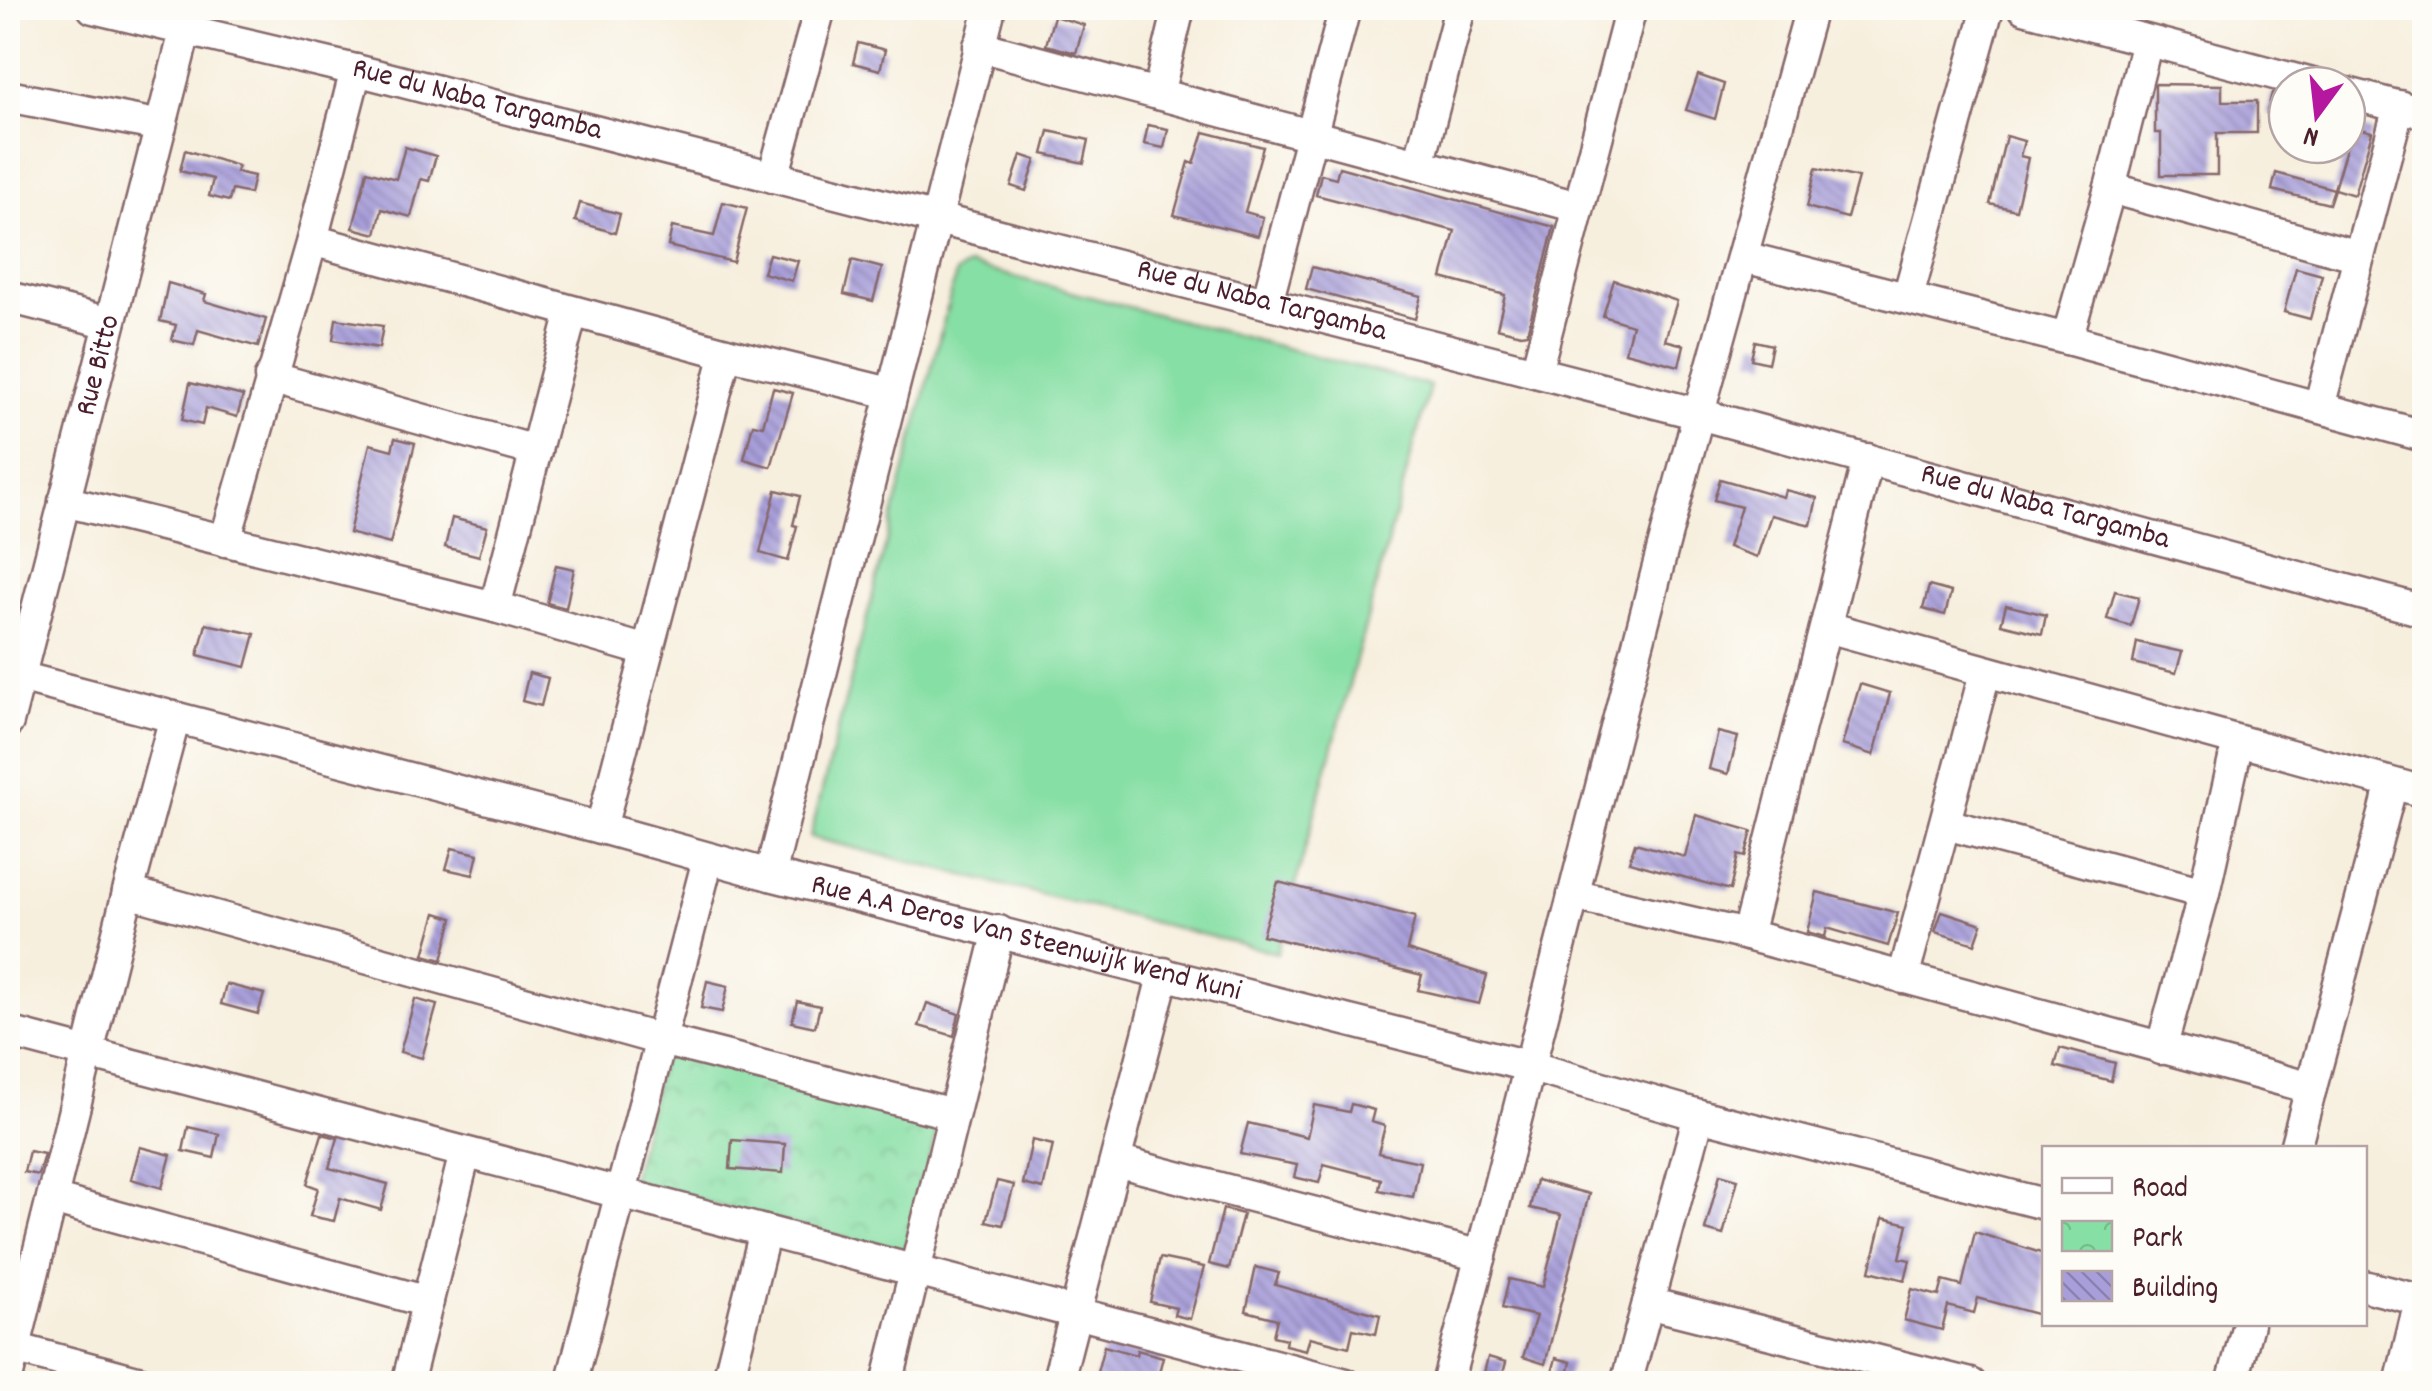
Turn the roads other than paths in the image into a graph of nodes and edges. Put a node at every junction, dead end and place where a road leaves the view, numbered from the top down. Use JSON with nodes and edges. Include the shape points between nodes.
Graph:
{"nodes":[{"id":1,"x":93,"y":8,"type":"edge"},
{"id":2,"x":990,"y":8,"type":"edge"},
{"id":3,"x":1180,"y":8,"type":"edge"},
{"id":4,"x":1345,"y":8,"type":"edge"},
{"id":5,"x":1460,"y":8,"type":"edge"},
{"id":6,"x":1630,"y":8,"type":"edge"},
{"id":7,"x":1811,"y":8,"type":"edge"},
{"id":8,"x":1988,"y":8,"type":"edge"},
{"id":9,"x":2024,"y":8,"type":"edge"},
{"id":10,"x":814,"y":9,"type":"edge"},
{"id":11,"x":188,"y":19,"type":"edge"},
{"id":12,"x":2147,"y":41,"type":"junction"},
{"id":13,"x":980,"y":46,"type":"junction"},
{"id":14,"x":356,"y":70,"type":"junction"},
{"id":15,"x":2267,"y":72,"type":"edge"},
{"id":16,"x":1158,"y":94,"type":"junction"},
{"id":17,"x":8,"y":96,"type":"edge"},
{"id":18,"x":2367,"y":98,"type":"edge"},
{"id":19,"x":2412,"y":110,"type":"edge"},
{"id":20,"x":160,"y":126,"type":"junction"},
{"id":21,"x":1312,"y":135,"type":"junction"},
{"id":22,"x":1419,"y":164,"type":"junction"},
{"id":23,"x":774,"y":177,"type":"junction"},
{"id":24,"x":2110,"y":188,"type":"junction"},
{"id":25,"x":1578,"y":207,"type":"junction"},
{"id":26,"x":934,"y":218,"type":"junction"},
{"id":27,"x":312,"y":240,"type":"junction"},
{"id":28,"x":2359,"y":256,"type":"junction"},
{"id":29,"x":1744,"y":257,"type":"junction"},
{"id":30,"x":8,"y":296,"type":"edge"},
{"id":31,"x":1908,"y":297,"type":"junction"},
{"id":32,"x":1267,"y":303,"type":"junction"},
{"id":33,"x":572,"y":312,"type":"junction"},
{"id":34,"x":110,"y":323,"type":"junction"},
{"id":35,"x":2067,"y":339,"type":"junction"},
{"id":36,"x":726,"y":353,"type":"junction"},
{"id":37,"x":1536,"y":372,"type":"junction"},
{"id":38,"x":270,"y":377,"type":"junction"},
{"id":39,"x":890,"y":393,"type":"junction"},
{"id":40,"x":2319,"y":407,"type":"junction"},
{"id":41,"x":1699,"y":414,"type":"junction"},
{"id":42,"x":2424,"y":436,"type":"edge"},
{"id":43,"x":536,"y":451,"type":"junction"},
{"id":44,"x":1868,"y":458,"type":"junction"},
{"id":45,"x":64,"y":501,"type":"junction"},
{"id":46,"x":225,"y":541,"type":"junction"},
{"id":47,"x":495,"y":607,"type":"junction"},
{"id":48,"x":2424,"y":611,"type":"edge"},
{"id":49,"x":1827,"y":627,"type":"junction"},
{"id":50,"x":647,"y":651,"type":"junction"},
{"id":51,"x":1985,"y":673,"type":"junction"},
{"id":52,"x":14,"y":675,"type":"edge"},
{"id":53,"x":175,"y":717,"type":"junction"},
{"id":54,"x":8,"y":722,"type":"edge"},
{"id":55,"x":2238,"y":742,"type":"junction"},
{"id":56,"x":2392,"y":784,"type":"junction"},
{"id":57,"x":2424,"y":792,"type":"edge"},
{"id":58,"x":1946,"y":824,"type":"junction"},
{"id":59,"x":602,"y":828,"type":"junction"},
{"id":60,"x":708,"y":858,"type":"junction"},
{"id":61,"x":770,"y":876,"type":"junction"},
{"id":62,"x":128,"y":892,"type":"junction"},
{"id":63,"x":2204,"y":893,"type":"junction"},
{"id":64,"x":1573,"y":895,"type":"junction"},
{"id":65,"x":999,"y":932,"type":"junction"},
{"id":66,"x":1747,"y":935,"type":"junction"},
{"id":67,"x":1164,"y":973,"type":"junction"},
{"id":68,"x":1903,"y":978,"type":"junction"},
{"id":69,"x":8,"y":1032,"type":"edge"},
{"id":70,"x":661,"y":1040,"type":"junction"},
{"id":71,"x":2162,"y":1049,"type":"junction"},
{"id":72,"x":88,"y":1054,"type":"junction"},
{"id":73,"x":1532,"y":1067,"type":"junction"},
{"id":74,"x":2311,"y":1088,"type":"junction"},
{"id":75,"x":953,"y":1114,"type":"junction"},
{"id":76,"x":1699,"y":1115,"type":"junction"},
{"id":77,"x":2296,"y":1146,"type":"edge"},
{"id":78,"x":465,"y":1153,"type":"junction"},
{"id":79,"x":1116,"y":1161,"type":"junction"},
{"id":80,"x":620,"y":1193,"type":"junction"},
{"id":81,"x":52,"y":1199,"type":"junction"},
{"id":82,"x":2042,"y":1203,"type":"edge"},
{"id":83,"x":765,"y":1231,"type":"junction"},
{"id":84,"x":1481,"y":1256,"type":"junction"},
{"id":85,"x":916,"y":1269,"type":"junction"},
{"id":86,"x":2367,"y":1287,"type":"edge"},
{"id":87,"x":2422,"y":1301,"type":"edge"},
{"id":88,"x":428,"y":1302,"type":"junction"},
{"id":89,"x":1648,"y":1303,"type":"junction"},
{"id":90,"x":1075,"y":1312,"type":"junction"},
{"id":91,"x":2247,"y":1326,"type":"edge"},
{"id":92,"x":11,"y":1362,"type":"edge"},
{"id":93,"x":148,"y":1384,"type":"edge"},
{"id":94,"x":407,"y":1384,"type":"edge"},
{"id":95,"x":571,"y":1384,"type":"edge"},
{"id":96,"x":727,"y":1384,"type":"edge"},
{"id":97,"x":887,"y":1384,"type":"edge"},
{"id":98,"x":1056,"y":1384,"type":"edge"},
{"id":99,"x":1346,"y":1384,"type":"edge"},
{"id":100,"x":1447,"y":1384,"type":"edge"},
{"id":101,"x":1626,"y":1384,"type":"edge"},
{"id":102,"x":1971,"y":1384,"type":"edge"},
{"id":103,"x":2232,"y":1384,"type":"edge"},
{"id":104,"x":2400,"y":1384,"type":"edge"}],
"edges":[{"from":1,"to":11,"type":"street","name":"Rue du Naba Targamba"},
{"from":2,"to":13,"type":"street"},
{"from":3,"to":16,"type":"street"},
{"from":4,"to":21,"type":"street"},
{"from":5,"to":22,"type":"street"},
{"from":6,"to":25,"type":"street"},
{"from":7,"to":29,"type":"street"},
{"from":8,"to":31,"type":"street"},
{"from":9,"to":12,"type":"street"},
{"from":10,"to":23,"type":"street"},
{"from":11,"to":14,"type":"street","name":"Rue du Naba Targamba"},
{"from":11,"to":20,"type":"street","name":"Rue Bitto"},
{"from":12,"to":15,"type":"street"},
{"from":12,"to":24,"type":"street"},
{"from":13,"to":16,"type":"street"},
{"from":13,"to":26,"type":"street"},
{"from":14,"to":23,"type":"street","name":"Rue du Naba Targamba"},
{"from":14,"to":27,"type":"street"},
{"from":16,"to":21,"type":"street"},
{"from":17,"to":20,"type":"street"},
{"from":18,"to":19,"type":"street"},
{"from":19,"to":28,"type":"street"},
{"from":20,"to":34,"type":"street","name":"Rue Bitto"},
{"from":21,"to":22,"type":"street"},
{"from":21,"to":32,"type":"street"},
{"from":22,"to":25,"type":"street"},
{"from":23,"to":26,"type":"street","name":"Rue du Naba Targamba"},
{"from":24,"to":28,"type":"street"},
{"from":24,"to":35,"type":"street"},
{"from":25,"to":37,"type":"street"},
{"from":26,"to":32,"type":"street","name":"Rue du Naba Targamba"},
{"from":26,"to":39,"type":"street"},
{"from":27,"to":33,"type":"street"},
{"from":27,"to":38,"type":"street"},
{"from":28,"to":40,"type":"street"},
{"from":29,"to":31,"type":"street"},
{"from":29,"to":41,"type":"street"},
{"from":30,"to":34,"type":"street"},
{"from":31,"to":35,"type":"street"},
{"from":32,"to":37,"type":"street","name":"Rue du Naba Targamba"},
{"from":33,"to":36,"type":"street"},
{"from":33,"to":43,"type":"street"},
{"from":34,"to":45,"type":"street","name":"Rue Bitto"},
{"from":35,"to":40,"type":"street"},
{"from":36,"to":39,"type":"street"},
{"from":36,"to":50,"type":"street"},
{"from":37,"to":41,"type":"street","name":"Rue du Naba Targamba"},
{"from":38,"to":43,"type":"street"},
{"from":38,"to":46,"type":"street"},
{"from":39,"to":61,"type":"street"},
{"from":40,"to":42,"type":"street"},
{"from":41,"to":44,"type":"street","name":"Rue du Naba Targamba"},
{"from":41,"to":64,"type":"street"},
{"from":43,"to":47,"type":"street"},
{"from":44,"to":48,"type":"street","name":"Rue du Naba Targamba"},
{"from":44,"to":49,"type":"street"},
{"from":45,"to":46,"type":"street"},
{"from":45,"to":52,"type":"street","name":"Rue Bitto"},
{"from":46,"to":47,"type":"street"},
{"from":47,"to":50,"type":"street"},
{"from":49,"to":51,"type":"street"},
{"from":49,"to":66,"type":"street"},
{"from":50,"to":59,"type":"street"},
{"from":51,"to":55,"type":"street"},
{"from":51,"to":58,"type":"street"},
{"from":52,"to":53,"type":"street","name":"Rue A.A Deros Van Steenwijk Wend Kuni"},
{"from":52,"to":54,"type":"street","name":"Rue Bitto"},
{"from":53,"to":59,"type":"street","name":"Rue A.A Deros Van Steenwijk Wend Kuni"},
{"from":53,"to":62,"type":"street"},
{"from":55,"to":56,"type":"street"},
{"from":55,"to":63,"type":"street"},
{"from":56,"to":57,"type":"street"},
{"from":56,"to":74,"type":"street"},
{"from":58,"to":63,"type":"street"},
{"from":58,"to":68,"type":"street"},
{"from":59,"to":60,"type":"street","name":"Rue A.A Deros Van Steenwijk Wend Kuni"},
{"from":60,"to":61,"type":"street","name":"Rue A.A Deros Van Steenwijk Wend Kuni"},
{"from":60,"to":70,"type":"street"},
{"from":61,"to":65,"type":"street","name":"Rue A.A Deros Van Steenwijk Wend Kuni"},
{"from":62,"to":70,"type":"street"},
{"from":62,"to":72,"type":"street"},
{"from":63,"to":71,"type":"street"},
{"from":64,"to":66,"type":"street"},
{"from":64,"to":73,"type":"street"},
{"from":65,"to":67,"type":"street","name":"Rue A.A Deros Van Steenwijk Wend Kuni"},
{"from":65,"to":75,"type":"street"},
{"from":66,"to":68,"type":"street"},
{"from":67,"to":73,"type":"street","name":"Rue A.A Deros Van Steenwijk Wend Kuni"},
{"from":67,"to":79,"type":"street"},
{"from":68,"to":71,"type":"street"},
{"from":69,"to":72,"type":"street"},
{"from":70,"to":75,"type":"street"},
{"from":70,"to":80,"type":"street"},
{"from":71,"to":74,"type":"street"},
{"from":72,"to":78,"type":"street"},
{"from":72,"to":81,"type":"street"},
{"from":73,"to":76,"type":"street","name":"Rue A.A Deros Van Steenwijk Wend Kuni"},
{"from":73,"to":84,"type":"street"},
{"from":74,"to":77,"type":"street"},
{"from":75,"to":85,"type":"street"},
{"from":76,"to":82,"type":"street","name":"Rue A.A Deros Van Steenwijk Wend Kuni"},
{"from":76,"to":89,"type":"street"},
{"from":78,"to":80,"type":"street"},
{"from":78,"to":88,"type":"street"},
{"from":79,"to":84,"type":"street"},
{"from":79,"to":90,"type":"street"},
{"from":80,"to":83,"type":"street"},
{"from":80,"to":95,"type":"street"},
{"from":81,"to":88,"type":"street"},
{"from":81,"to":92,"type":"street"},
{"from":83,"to":85,"type":"street"},
{"from":83,"to":96,"type":"street"},
{"from":84,"to":100,"type":"street"},
{"from":85,"to":90,"type":"street"},
{"from":85,"to":97,"type":"street"},
{"from":86,"to":87,"type":"street"},
{"from":87,"to":104,"type":"street"},
{"from":88,"to":94,"type":"street"},
{"from":89,"to":101,"type":"street"},
{"from":89,"to":102,"type":"street"},
{"from":90,"to":98,"type":"street"},
{"from":90,"to":99,"type":"street"},
{"from":91,"to":103,"type":"street"},
{"from":92,"to":93,"type":"street"}]}
